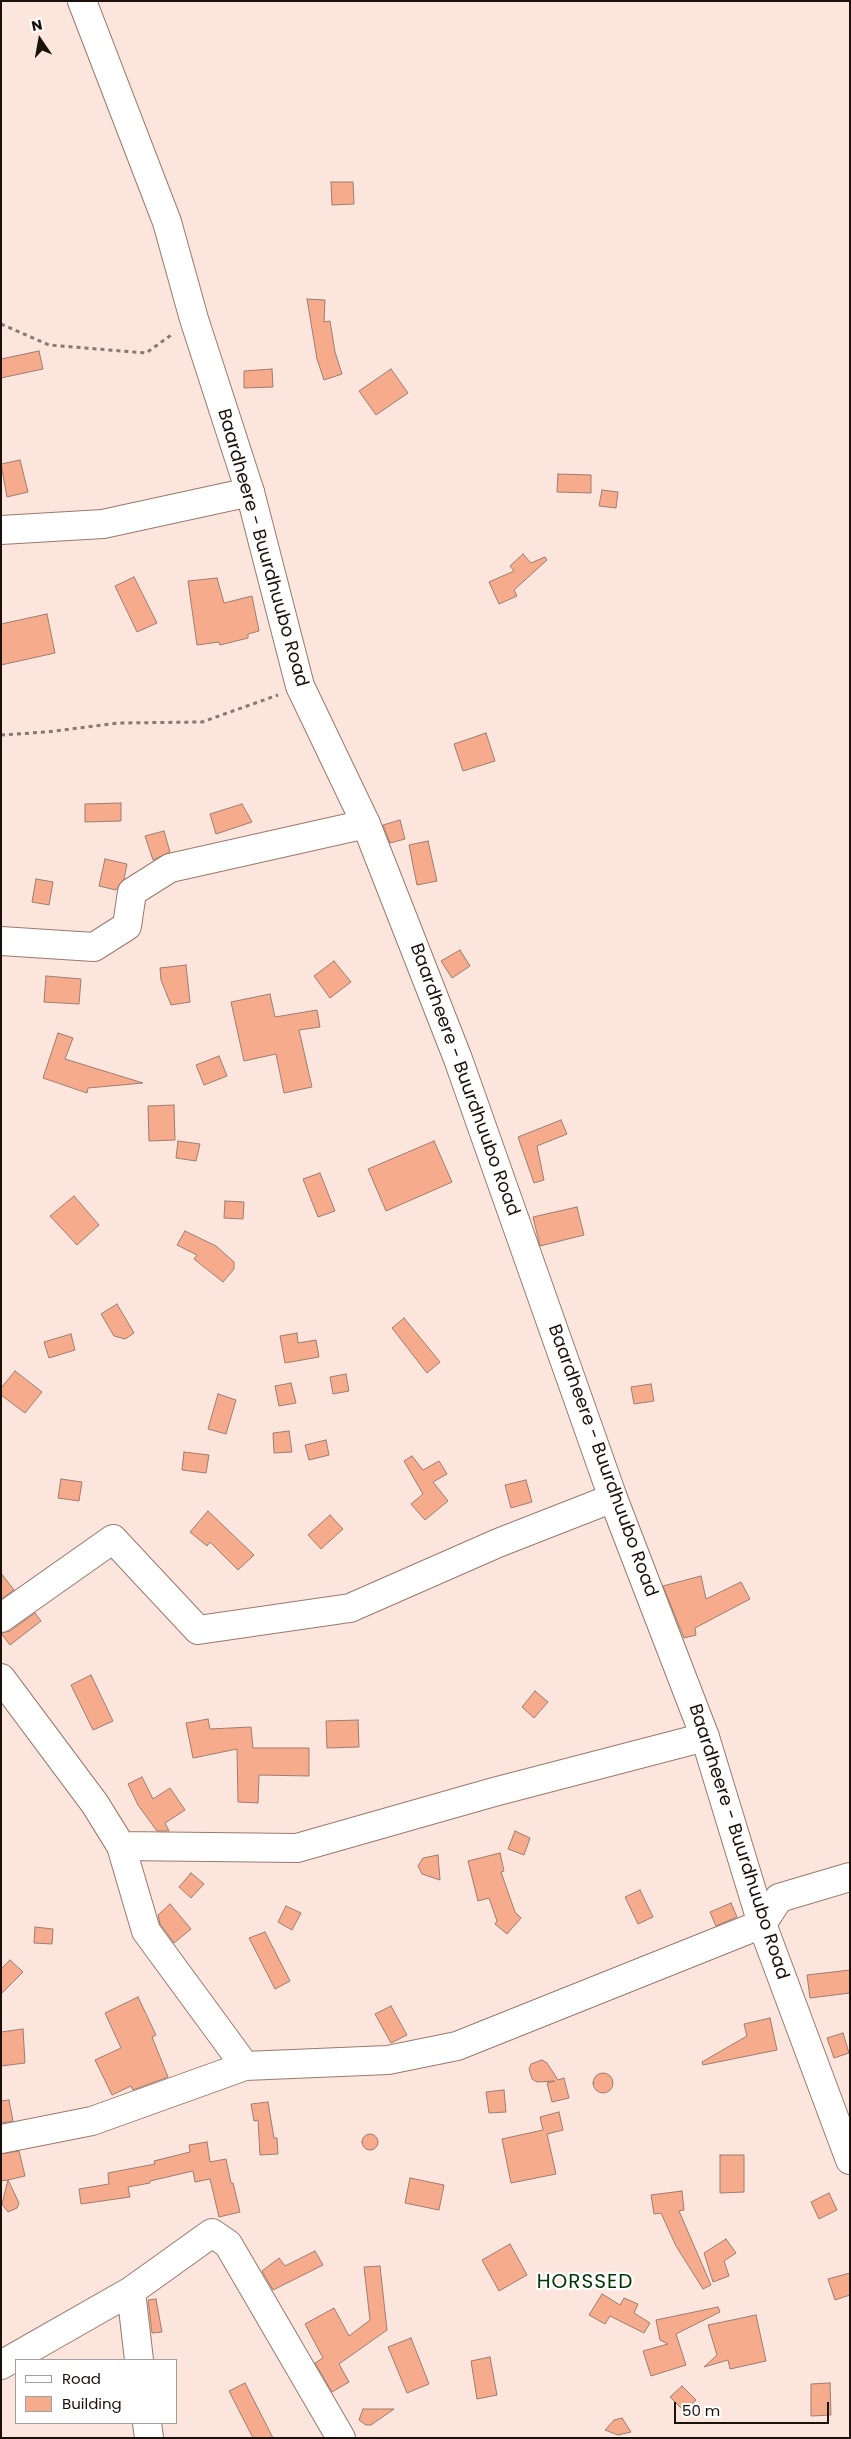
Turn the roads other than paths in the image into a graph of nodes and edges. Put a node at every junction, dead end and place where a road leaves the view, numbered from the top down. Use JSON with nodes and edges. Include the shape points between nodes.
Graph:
{"nodes":[{"id":1,"x":82,"y":1,"type":"edge"},
{"id":2,"x":250,"y":492,"type":"junction"},
{"id":3,"x":1,"y":530,"type":"edge"},
{"id":4,"x":366,"y":824,"type":"junction"},
{"id":5,"x":1,"y":941,"type":"edge"},
{"id":6,"x":613,"y":1498,"type":"junction"},
{"id":7,"x":1,"y":1618,"type":"edge"},
{"id":8,"x":1,"y":1678,"type":"edge"},
{"id":9,"x":705,"y":1736,"type":"junction"},
{"id":10,"x":122,"y":1846,"type":"junction"},
{"id":11,"x":850,"y":1877,"type":"edge"},
{"id":12,"x":762,"y":1924,"type":"junction"},
{"id":13,"x":245,"y":2066,"type":"junction"},
{"id":14,"x":1,"y":2139,"type":"edge"},
{"id":15,"x":850,"y":2160,"type":"edge"},
{"id":16,"x":131,"y":2291,"type":"junction"},
{"id":17,"x":139,"y":2359,"type":"edge"},
{"id":18,"x":1,"y":2365,"type":"edge"},
{"id":19,"x":147,"y":2424,"type":"edge"},
{"id":20,"x":149,"y":2438,"type":"edge"},
{"id":21,"x":341,"y":2438,"type":"edge"}],
"edges":[{"from":1,"to":2,"type":"street","name":"Baardheere - Buurdhuubo Road","via":[[167,222],[194,319]]},
{"from":2,"to":3,"type":"street","via":[[103,524]]},
{"from":2,"to":4,"type":"street","name":"Baardheere - Buurdhuubo Road","via":[[300,686]]},
{"from":4,"to":5,"type":"street","via":[[170,868],[132,892],[127,926],[94,947]]},
{"from":4,"to":6,"type":"street","name":"Baardheere - Buurdhuubo Road","via":[[458,1059]]},
{"from":6,"to":7,"type":"street","via":[[498,1543],[350,1608],[198,1630],[113,1539]]},
{"from":6,"to":9,"type":"street","name":"Baardheere - Buurdhuubo Road"},
{"from":8,"to":10,"type":"street","via":[[95,1804]]},
{"from":9,"to":10,"type":"street","via":[[296,1848]]},
{"from":9,"to":12,"type":"street","name":"Baardheere - Buurdhuubo Road"},
{"from":10,"to":13,"type":"street","via":[[146,1931]]},
{"from":11,"to":12,"type":"street","via":[[779,1898]]},
{"from":12,"to":13,"type":"street","via":[[457,2046],[388,2060]]},
{"from":12,"to":15,"type":"street","name":"Baardheere - Buurdhuubo Road"},
{"from":13,"to":14,"type":"street","via":[[92,2121]]},
{"from":16,"to":17,"type":"street"},
{"from":16,"to":18,"type":"street"},
{"from":16,"to":21,"type":"street","via":[[212,2233],[228,2244]]},
{"from":19,"to":20,"type":"street"}]}
